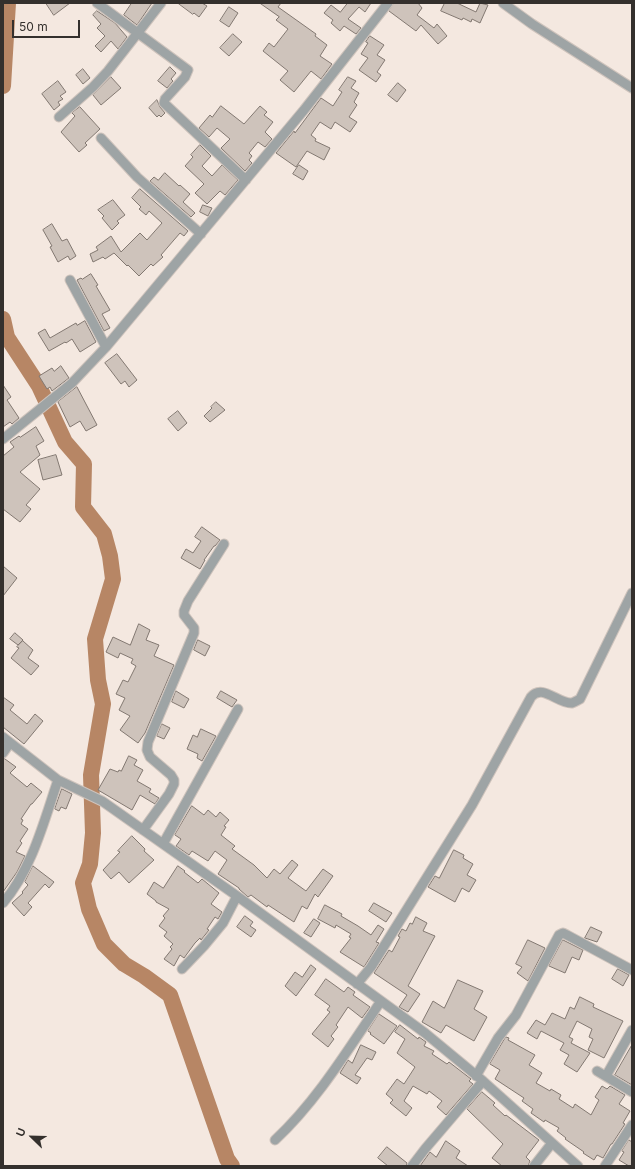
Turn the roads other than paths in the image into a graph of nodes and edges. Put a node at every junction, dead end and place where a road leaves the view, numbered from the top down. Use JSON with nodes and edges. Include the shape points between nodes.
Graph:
{"nodes":[{"id":1,"x":97,"y":3,"type":"edge"},
{"id":2,"x":161,"y":3,"type":"edge"},
{"id":3,"x":388,"y":3,"type":"edge"},
{"id":4,"x":503,"y":3,"type":"edge"},
{"id":5,"x":138,"y":33,"type":"junction"},
{"id":6,"x":632,"y":88,"type":"edge"},
{"id":7,"x":59,"y":117,"type":"dead end"},
{"id":8,"x":102,"y":138,"type":"dead end"},
{"id":9,"x":246,"y":180,"type":"junction"},
{"id":10,"x":201,"y":234,"type":"junction"},
{"id":11,"x":70,"y":280,"type":"dead end"},
{"id":12,"x":106,"y":347,"type":"junction"},
{"id":13,"x":3,"y":439,"type":"edge"},
{"id":14,"x":224,"y":544,"type":"dead end"},
{"id":15,"x":632,"y":593,"type":"edge"},
{"id":16,"x":238,"y":709,"type":"dead end"},
{"id":17,"x":3,"y":737,"type":"edge"},
{"id":18,"x":10,"y":743,"type":"junction"},
{"id":19,"x":3,"y":753,"type":"edge"},
{"id":20,"x":58,"y":780,"type":"junction"},
{"id":21,"x":143,"y":830,"type":"junction"},
{"id":22,"x":163,"y":844,"type":"junction"},
{"id":23,"x":237,"y":896,"type":"junction"},
{"id":24,"x":4,"y":900,"type":"edge"},
{"id":25,"x":182,"y":969,"type":"dead end"},
{"id":26,"x":632,"y":970,"type":"edge"},
{"id":27,"x":357,"y":984,"type":"junction"},
{"id":28,"x":381,"y":1001,"type":"junction"},
{"id":29,"x":632,"y":1030,"type":"edge"},
{"id":30,"x":597,"y":1071,"type":"dead end"},
{"id":31,"x":606,"y":1076,"type":"junction"},
{"id":32,"x":480,"y":1078,"type":"junction"},
{"id":33,"x":632,"y":1092,"type":"edge"},
{"id":34,"x":632,"y":1125,"type":"edge"},
{"id":35,"x":275,"y":1140,"type":"dead end"},
{"id":36,"x":552,"y":1143,"type":"junction"},
{"id":37,"x":412,"y":1166,"type":"edge"},
{"id":38,"x":534,"y":1166,"type":"edge"},
{"id":39,"x":578,"y":1166,"type":"edge"},
{"id":40,"x":605,"y":1166,"type":"edge"}],
"edges":[{"from":1,"to":5,"type":"street"},
{"from":2,"to":5,"type":"street"},
{"from":3,"to":9,"type":"street"},
{"from":4,"to":6,"type":"street"},
{"from":5,"to":7,"type":"street","via":[[93,87]]},
{"from":5,"to":9,"type":"street","via":[[188,70],[164,103]]},
{"from":8,"to":10,"type":"street","via":[[146,186]]},
{"from":9,"to":10,"type":"street"},
{"from":10,"to":12,"type":"street"},
{"from":11,"to":12,"type":"street"},
{"from":12,"to":13,"type":"street","via":[[72,383]]},
{"from":14,"to":21,"type":"street","via":[[185,607],[184,615],[194,628],[194,633],[147,746],[150,757],[171,775],[174,784]]},
{"from":15,"to":27,"type":"street","via":[[580,699],[567,702],[538,692],[531,697],[472,805],[371,967]]},
{"from":16,"to":22,"type":"street"},
{"from":17,"to":18,"type":"street"},
{"from":18,"to":19,"type":"street"},
{"from":18,"to":20,"type":"street"},
{"from":20,"to":21,"type":"street","via":[[102,801]]},
{"from":20,"to":24,"type":"street","via":[[23,873]]},
{"from":21,"to":22,"type":"street"},
{"from":22,"to":23,"type":"street"},
{"from":23,"to":25,"type":"street","via":[[223,923]]},
{"from":23,"to":27,"type":"street"},
{"from":26,"to":32,"type":"street","via":[[563,933],[559,935],[516,1015],[498,1038]]},
{"from":27,"to":28,"type":"street"},
{"from":28,"to":32,"type":"street"},
{"from":28,"to":35,"type":"street","via":[[335,1070]]},
{"from":29,"to":31,"type":"street"},
{"from":30,"to":31,"type":"street"},
{"from":31,"to":33,"type":"street"},
{"from":32,"to":36,"type":"street"},
{"from":32,"to":37,"type":"street"},
{"from":34,"to":40,"type":"street"},
{"from":36,"to":38,"type":"street"},
{"from":36,"to":39,"type":"street"}]}
